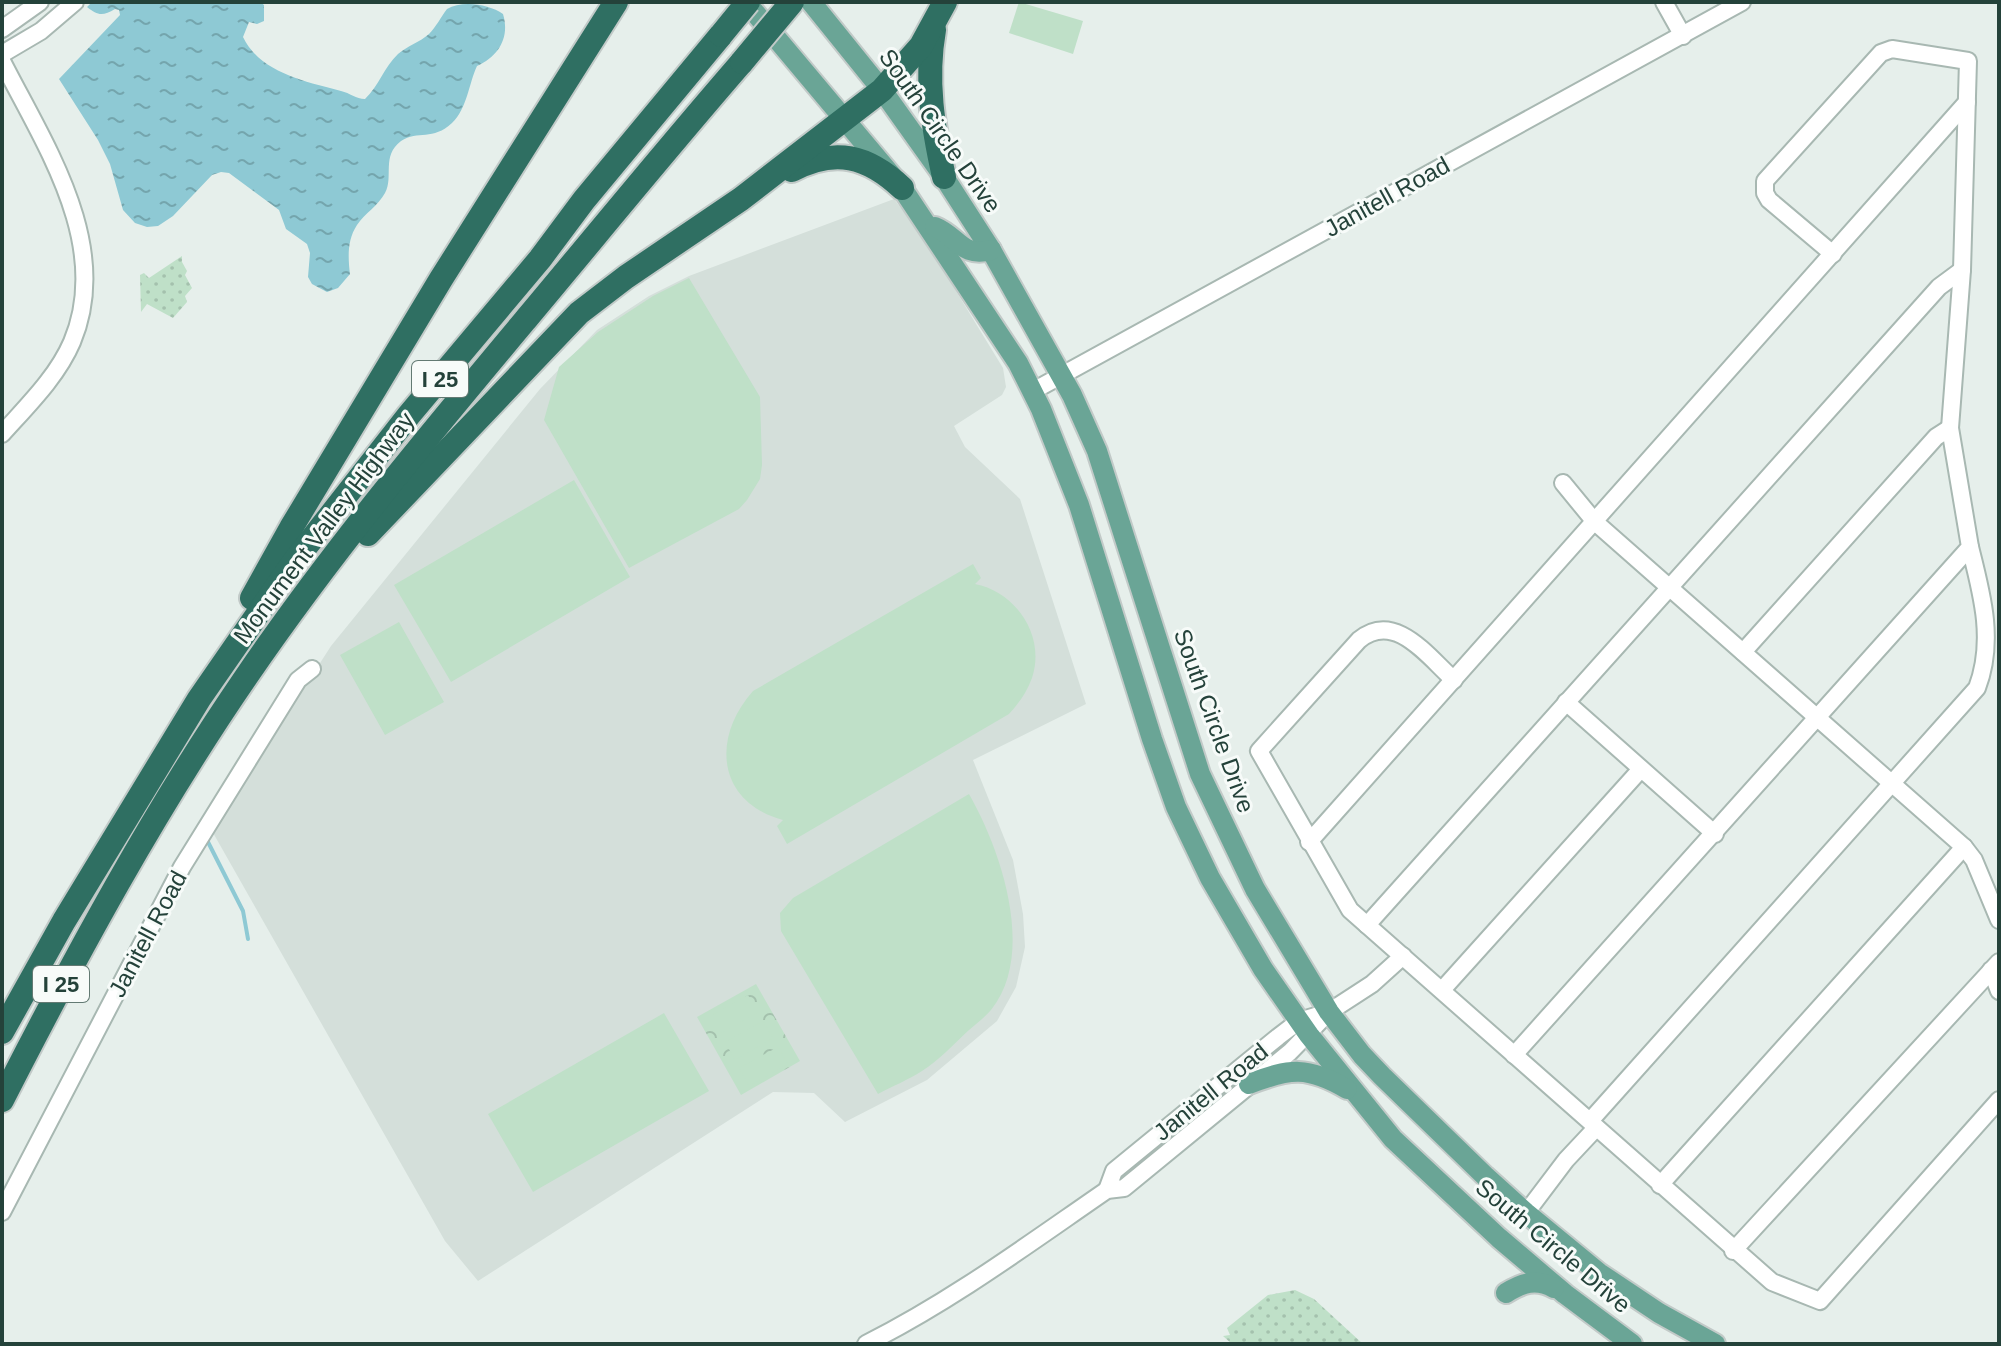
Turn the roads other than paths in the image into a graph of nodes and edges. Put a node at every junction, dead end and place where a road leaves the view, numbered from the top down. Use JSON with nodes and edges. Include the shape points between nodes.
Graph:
{"nodes":[{"id":1,"x":40,"y":2,"type":"edge"},
{"id":2,"x":75,"y":2,"type":"edge"},
{"id":3,"x":747,"y":2,"type":"edge"},
{"id":4,"x":792,"y":2,"type":"edge"},
{"id":5,"x":811,"y":2,"type":"edge"},
{"id":6,"x":1664,"y":2,"type":"edge"},
{"id":7,"x":1742,"y":2,"type":"edge"},
{"id":8,"x":615,"y":3,"type":"edge"},
{"id":9,"x":940,"y":11,"type":"edge"},
{"id":10,"x":2,"y":29,"type":"edge"},
{"id":11,"x":1683,"y":36,"type":"junction"},
{"id":12,"x":2,"y":54,"type":"edge"},
{"id":13,"x":2,"y":61,"type":"edge"},
{"id":14,"x":882,"y":90,"type":"junction"},
{"id":15,"x":1967,"y":102,"type":"junction"},
{"id":16,"x":844,"y":121,"type":"junction"},
{"id":17,"x":944,"y":177,"type":"junction"},
{"id":18,"x":902,"y":188,"type":"junction"},
{"id":19,"x":741,"y":199,"type":"junction"},
{"id":20,"x":928,"y":225,"type":"junction"},
{"id":21,"x":991,"y":250,"type":"junction"},
{"id":22,"x":1833,"y":254,"type":"junction"},
{"id":23,"x":1962,"y":270,"type":"junction"},
{"id":24,"x":1061,"y":376,"type":"junction"},
{"id":25,"x":1033,"y":391,"type":"junction"},
{"id":26,"x":1950,"y":428,"type":"junction"},
{"id":27,"x":2,"y":434,"type":"edge"},
{"id":28,"x":1563,"y":483,"type":"dead end"},
{"id":29,"x":1595,"y":522,"type":"junction"},
{"id":30,"x":1970,"y":547,"type":"junction"},
{"id":31,"x":1669,"y":588,"type":"junction"},
{"id":32,"x":1743,"y":652,"type":"junction"},
{"id":33,"x":312,"y":669,"type":"dead end"},
{"id":34,"x":1454,"y":680,"type":"junction"},
{"id":35,"x":1566,"y":702,"type":"junction"},
{"id":36,"x":1817,"y":718,"type":"junction"},
{"id":37,"x":176,"y":736,"type":"junction"},
{"id":38,"x":1641,"y":769,"type":"junction"},
{"id":39,"x":1893,"y":783,"type":"junction"},
{"id":40,"x":163,"y":808,"type":"junction"},
{"id":41,"x":1715,"y":834,"type":"junction"},
{"id":42,"x":1309,"y":842,"type":"junction"},
{"id":43,"x":1964,"y":847,"type":"junction"},
{"id":44,"x":1999,"y":920,"type":"edge"},
{"id":45,"x":1367,"y":925,"type":"junction"},
{"id":46,"x":1403,"y":956,"type":"junction"},
{"id":47,"x":1995,"y":966,"type":"edge"},
{"id":48,"x":1442,"y":990,"type":"junction"},
{"id":49,"x":1999,"y":991,"type":"edge"},
{"id":50,"x":1329,"y":1012,"type":"junction"},
{"id":51,"x":1304,"y":1028,"type":"junction"},
{"id":52,"x":2,"y":1032,"type":"edge"},
{"id":53,"x":1514,"y":1055,"type":"junction"},
{"id":54,"x":1249,"y":1084,"type":"junction"},
{"id":55,"x":1354,"y":1093,"type":"junction"},
{"id":56,"x":2,"y":1100,"type":"edge"},
{"id":57,"x":1999,"y":1100,"type":"edge"},
{"id":58,"x":1593,"y":1124,"type":"junction"},
{"id":59,"x":1660,"y":1185,"type":"junction"},
{"id":60,"x":1107,"y":1190,"type":"junction"},
{"id":61,"x":2,"y":1212,"type":"edge"},
{"id":62,"x":1526,"y":1213,"type":"junction"},
{"id":63,"x":1499,"y":1238,"type":"junction"},
{"id":64,"x":1733,"y":1251,"type":"junction"},
{"id":65,"x":1565,"y":1294,"type":"junction"},
{"id":66,"x":866,"y":1344,"type":"edge"},
{"id":67,"x":1632,"y":1344,"type":"edge"},
{"id":68,"x":1715,"y":1344,"type":"edge"}],
"edges":[{"from":1,"to":10,"type":"street"},
{"from":2,"to":12,"type":"street"},
{"from":3,"to":16,"type":"main road","name":"South Circle Drive"},
{"from":3,"to":37,"type":"highway","name":"Monument Valley Highway","number":"I 25","bridge":true,"via":[[293,563]]},
{"from":4,"to":40,"type":"highway","name":"Monument Valley Highway","number":"I 25","bridge":true,"via":[[345,540],[245,677]]},
{"from":5,"to":14,"type":"main road","name":"South Circle Drive"},
{"from":6,"to":11,"type":"street"},
{"from":7,"to":11,"type":"street","name":"Janitell Road"},
{"from":8,"to":37,"type":"highway","via":[[291,528]]},
{"from":9,"to":14,"type":"highway","via":[[921,46]]},
{"from":9,"to":17,"type":"highway","via":[[930,55],[930,96]]},
{"from":11,"to":24,"type":"street","name":"Janitell Road"},
{"from":13,"to":27,"type":"street","via":[[68,195],[84,281],[84,302],[62,360]]},
{"from":14,"to":16,"type":"highway"},
{"from":14,"to":17,"type":"main road","name":"South Circle Drive"},
{"from":15,"to":22,"type":"street"},
{"from":15,"to":22,"type":"street","via":[[1968,61],[1886,50],[1765,181],[1769,200]]},
{"from":15,"to":23,"type":"street"},
{"from":16,"to":18,"type":"main road","name":"South Circle Drive"},
{"from":16,"to":19,"type":"highway"},
{"from":17,"to":21,"type":"main road","name":"South Circle Drive"},
{"from":18,"to":19,"type":"highway","via":[[872,164],[839,157],[797,168]]},
{"from":18,"to":20,"type":"main road","name":"South Circle Drive"},
{"from":19,"to":40,"type":"highway","via":[[579,313],[394,507],[333,576]]},
{"from":20,"to":21,"type":"main road","via":[[970,251]]},
{"from":20,"to":25,"type":"main road","name":"South Circle Drive"},
{"from":21,"to":24,"type":"main road","name":"South Circle Drive"},
{"from":22,"to":29,"type":"street"},
{"from":23,"to":26,"type":"street"},
{"from":23,"to":31,"type":"street","via":[[1939,287]]},
{"from":24,"to":25,"type":"street","name":"Janitell Road"},
{"from":24,"to":50,"type":"main road","name":"South Circle Drive","via":[[1097,451],[1200,774],[1255,889]]},
{"from":25,"to":51,"type":"main road","name":"South Circle Drive","via":[[1096,552],[1176,807],[1230,915]]},
{"from":26,"to":30,"type":"street"},
{"from":26,"to":32,"type":"street","via":[[1936,437]]},
{"from":28,"to":29,"type":"street"},
{"from":29,"to":31,"type":"street"},
{"from":29,"to":34,"type":"street"},
{"from":30,"to":36,"type":"street"},
{"from":30,"to":39,"type":"street","via":[[1987,622],[1982,676]]},
{"from":31,"to":32,"type":"street"},
{"from":31,"to":35,"type":"street"},
{"from":32,"to":36,"type":"street"},
{"from":33,"to":61,"type":"street","name":"Janitell Road","via":[[298,680],[182,867]]},
{"from":34,"to":42,"type":"street"},
{"from":34,"to":42,"type":"street","via":[[1407,637],[1376,629],[1359,640],[1259,751]]},
{"from":35,"to":38,"type":"street"},
{"from":35,"to":45,"type":"street"},
{"from":36,"to":39,"type":"street"},
{"from":36,"to":41,"type":"street"},
{"from":37,"to":52,"type":"highway","name":"Monument Valley Highway","number":"I 25"},
{"from":38,"to":41,"type":"street"},
{"from":38,"to":48,"type":"street"},
{"from":39,"to":43,"type":"street"},
{"from":39,"to":58,"type":"street"},
{"from":40,"to":56,"type":"highway","name":"Monument Valley Highway","number":"I 25","via":[[70,967]]},
{"from":41,"to":53,"type":"street"},
{"from":42,"to":45,"type":"street","via":[[1343,901]]},
{"from":43,"to":44,"type":"street"},
{"from":43,"to":59,"type":"street"},
{"from":45,"to":46,"type":"street"},
{"from":46,"to":48,"type":"street"},
{"from":46,"to":50,"type":"street","name":"Janitell Road"},
{"from":47,"to":49,"type":"street"},
{"from":47,"to":64,"type":"street"},
{"from":48,"to":53,"type":"street"},
{"from":50,"to":51,"type":"street","name":"Janitell Road"},
{"from":50,"to":62,"type":"main road","name":"South Circle Drive","via":[[1382,1076]]},
{"from":51,"to":54,"type":"street","name":"Janitell Road"},
{"from":51,"to":55,"type":"main road","name":"South Circle Drive"},
{"from":51,"to":60,"type":"street","name":"Janitell Road","via":[[1114,1171]]},
{"from":53,"to":58,"type":"street"},
{"from":54,"to":55,"type":"main road","via":[[1304,1071]]},
{"from":54,"to":60,"type":"street","name":"Janitell Road","via":[[1124,1188]]},
{"from":55,"to":63,"type":"main road","name":"South Circle Drive","via":[[1411,1156]]},
{"from":57,"to":64,"type":"street","via":[[1820,1301],[1772,1282]]},
{"from":58,"to":59,"type":"street"},
{"from":58,"to":62,"type":"street"},
{"from":59,"to":64,"type":"street"},
{"from":60,"to":66,"type":"street","name":"Janitell Road","via":[[989,1274]]},
{"from":62,"to":68,"type":"main road","name":"South Circle Drive","via":[[1599,1273]]},
{"from":63,"to":65,"type":"main road","name":"South Circle Drive"},
{"from":63,"to":65,"type":"main road","via":[[1513,1274],[1506,1293],[1531,1282]]},
{"from":65,"to":67,"type":"main road","name":"South Circle Drive"}]}
